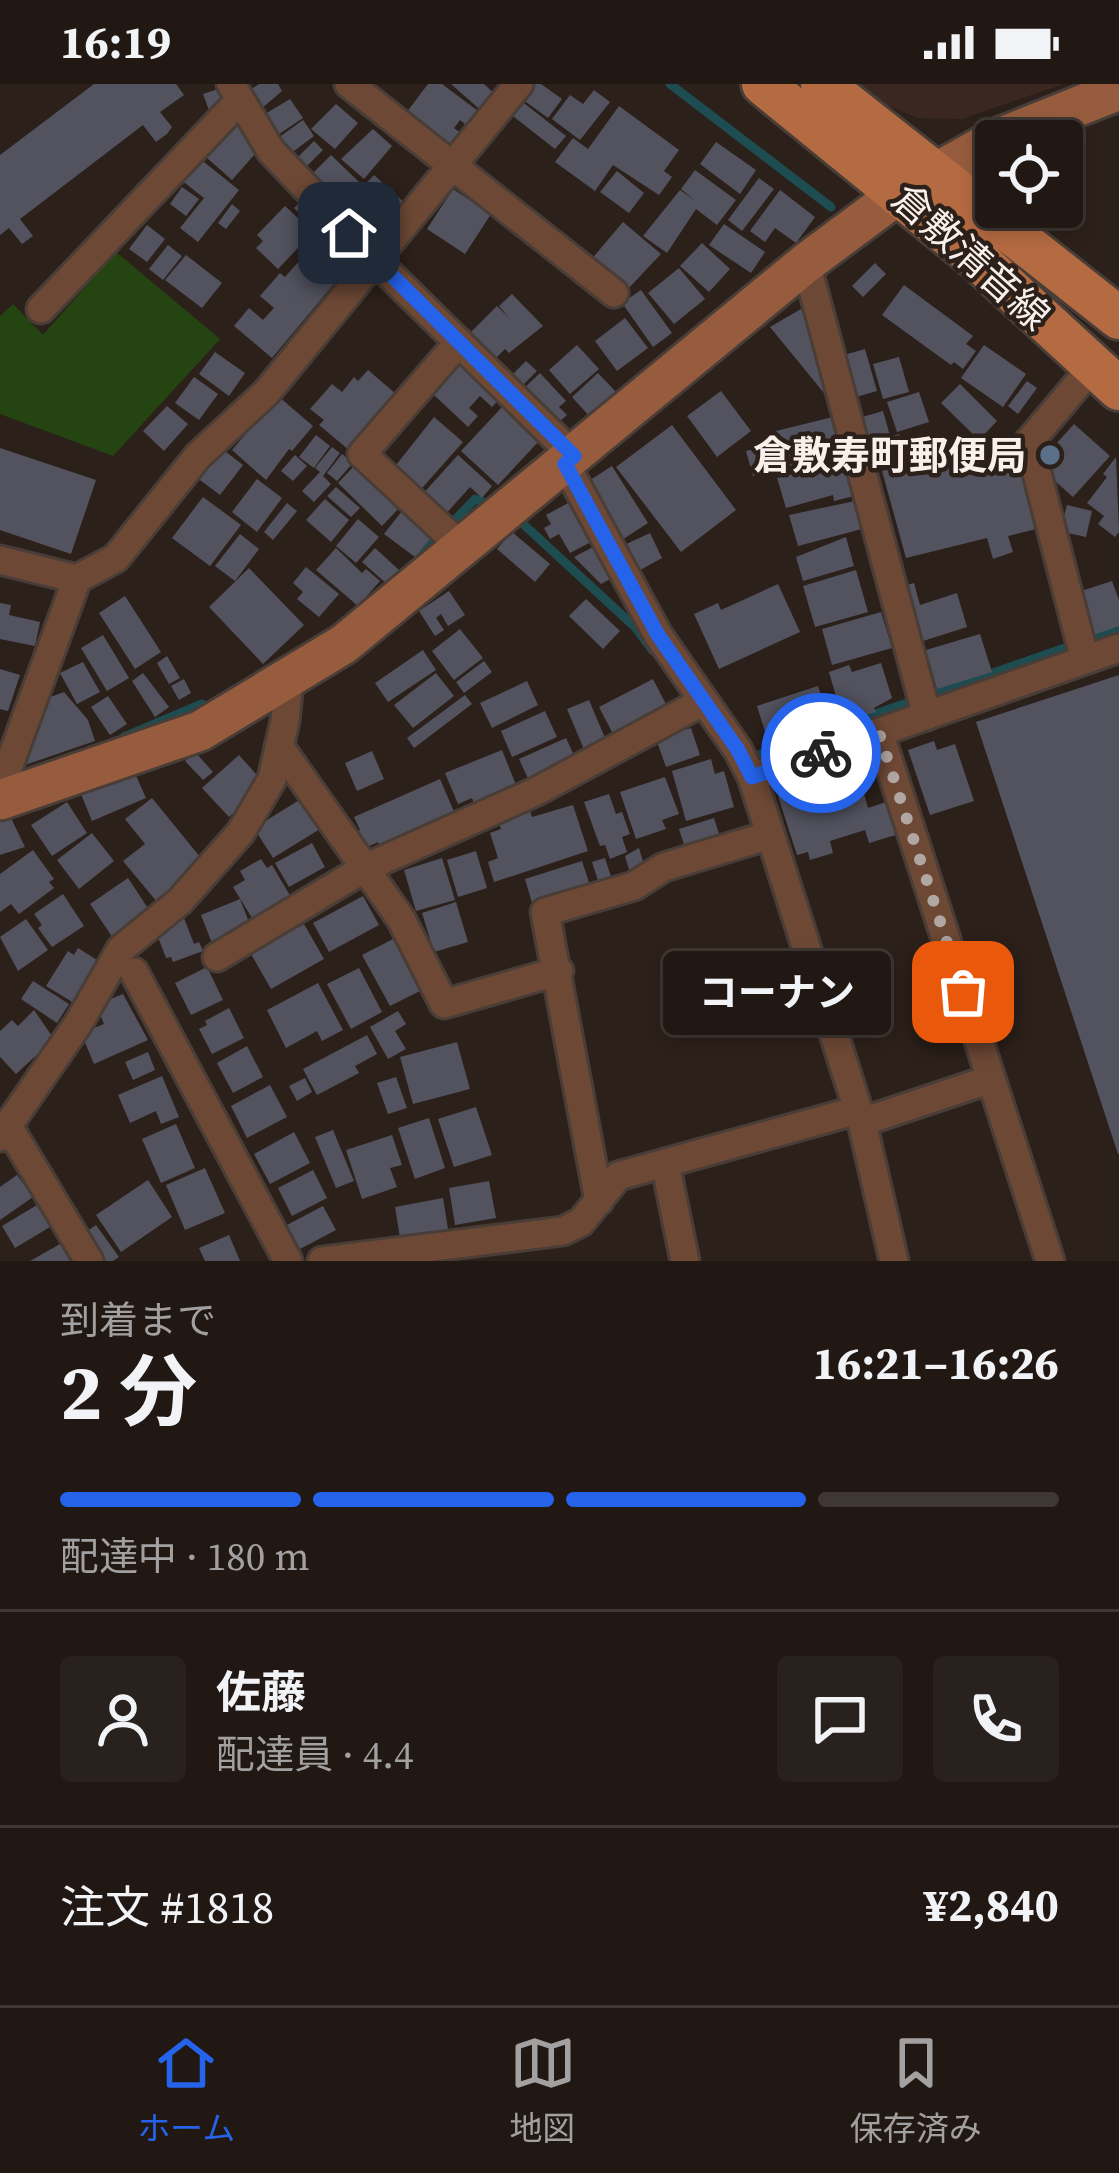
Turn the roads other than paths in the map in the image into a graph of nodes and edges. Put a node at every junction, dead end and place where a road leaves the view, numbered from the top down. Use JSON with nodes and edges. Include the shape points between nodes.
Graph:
{"nodes":[{"id":1,"x":350,"y":84,"type":"edge"},
{"id":2,"x":519,"y":84,"type":"edge"},
{"id":3,"x":763,"y":84,"type":"edge"},
{"id":4,"x":822,"y":84,"type":"edge"},
{"id":5,"x":1119,"y":91,"type":"edge"},
{"id":6,"x":235,"y":92,"type":"edge"},
{"id":7,"x":451,"y":168,"type":"junction"},
{"id":8,"x":917,"y":182,"type":"junction"},
{"id":9,"x":375,"y":260,"type":"junction"},
{"id":10,"x":806,"y":263,"type":"junction"},
{"id":11,"x":614,"y":293,"type":"dead end"},
{"id":12,"x":41,"y":308,"type":"dead end"},
{"id":13,"x":1119,"y":318,"type":"edge"},
{"id":14,"x":459,"y":342,"type":"junction"},
{"id":15,"x":1106,"y":378,"type":"edge"},
{"id":16,"x":570,"y":460,"type":"junction"},
{"id":17,"x":452,"y":537,"type":"junction"},
{"id":18,"x":0,"y":560,"type":"edge"},
{"id":19,"x":76,"y":579,"type":"junction"},
{"id":20,"x":1082,"y":648,"type":"junction"},
{"id":21,"x":1119,"y":648,"type":"edge"},
{"id":22,"x":289,"y":681,"type":"junction"},
{"id":23,"x":923,"y":704,"type":"junction"},
{"id":24,"x":696,"y":706,"type":"junction"},
{"id":25,"x":879,"y":733,"type":"junction"},
{"id":26,"x":279,"y":746,"type":"junction"},
{"id":27,"x":752,"y":777,"type":"junction"},
{"id":28,"x":4,"y":788,"type":"edge"},
{"id":29,"x":770,"y":835,"type":"junction"},
{"id":30,"x":364,"y":868,"type":"junction"},
{"id":31,"x":217,"y":957,"type":"dead end"},
{"id":32,"x":560,"y":971,"type":"junction"},
{"id":33,"x":134,"y":972,"type":"dead end"},
{"id":34,"x":991,"y":1079,"type":"junction"},
{"id":35,"x":860,"y":1116,"type":"junction"},
{"id":36,"x":2,"y":1133,"type":"edge"},
{"id":37,"x":665,"y":1163,"type":"junction"},
{"id":38,"x":599,"y":1201,"type":"junction"},
{"id":39,"x":563,"y":1232,"type":"junction"},
{"id":40,"x":401,"y":1256,"type":"edge"},
{"id":41,"x":89,"y":1261,"type":"edge"},
{"id":42,"x":288,"y":1261,"type":"edge"},
{"id":43,"x":322,"y":1261,"type":"edge"},
{"id":44,"x":567,"y":1261,"type":"edge"},
{"id":45,"x":685,"y":1261,"type":"edge"},
{"id":46,"x":894,"y":1261,"type":"edge"},
{"id":47,"x":1050,"y":1261,"type":"edge"}],
"edges":[{"from":1,"to":7,"type":"street"},
{"from":2,"to":7,"type":"street"},
{"from":3,"to":8,"type":"main road","name":"倉敷清音線"},
{"from":4,"to":8,"type":"main road","name":"倉敷清音線"},
{"from":5,"to":8,"type":"street","via":[[994,140]]},
{"from":6,"to":9,"type":"street","via":[[271,151]]},
{"from":6,"to":12,"type":"street"},
{"from":7,"to":9,"type":"street"},
{"from":7,"to":11,"type":"street"},
{"from":8,"to":10,"type":"street"},
{"from":8,"to":13,"type":"main road","name":"倉敷清音線"},
{"from":8,"to":15,"type":"main road","name":"倉敷清音線"},
{"from":9,"to":14,"type":"street"},
{"from":9,"to":19,"type":"street","via":[[116,558]]},
{"from":10,"to":16,"type":"street"},
{"from":10,"to":23,"type":"street"},
{"from":14,"to":16,"type":"street"},
{"from":14,"to":17,"type":"street","via":[[362,454]]},
{"from":15,"to":20,"type":"street","via":[[1029,442]]},
{"from":16,"to":17,"type":"street"},
{"from":16,"to":24,"type":"street"},
{"from":17,"to":22,"type":"street","via":[[344,644]]},
{"from":18,"to":19,"type":"street"},
{"from":19,"to":28,"type":"street"},
{"from":20,"to":21,"type":"street"},
{"from":20,"to":23,"type":"street"},
{"from":22,"to":26,"type":"street"},
{"from":22,"to":28,"type":"street","via":[[200,731]]},
{"from":23,"to":25,"type":"street"},
{"from":24,"to":27,"type":"street"},
{"from":24,"to":30,"type":"street","via":[[537,791]]},
{"from":25,"to":27,"type":"street"},
{"from":25,"to":34,"type":"street"},
{"from":26,"to":30,"type":"street"},
{"from":26,"to":36,"type":"street","via":[[272,779],[241,832],[180,901],[121,949]]},
{"from":27,"to":29,"type":"street"},
{"from":29,"to":32,"type":"street","via":[[545,912]]},
{"from":29,"to":35,"type":"street"},
{"from":30,"to":31,"type":"street"},
{"from":30,"to":32,"type":"street","via":[[444,1004]]},
{"from":32,"to":38,"type":"street"},
{"from":33,"to":42,"type":"street"},
{"from":34,"to":35,"type":"street"},
{"from":34,"to":47,"type":"street"},
{"from":35,"to":37,"type":"street"},
{"from":35,"to":46,"type":"street"},
{"from":36,"to":41,"type":"street"},
{"from":37,"to":38,"type":"street","via":[[618,1176]]},
{"from":37,"to":45,"type":"street"},
{"from":38,"to":39,"type":"street"},
{"from":39,"to":40,"type":"street"},
{"from":39,"to":44,"type":"street"},
{"from":40,"to":43,"type":"street"}]}
